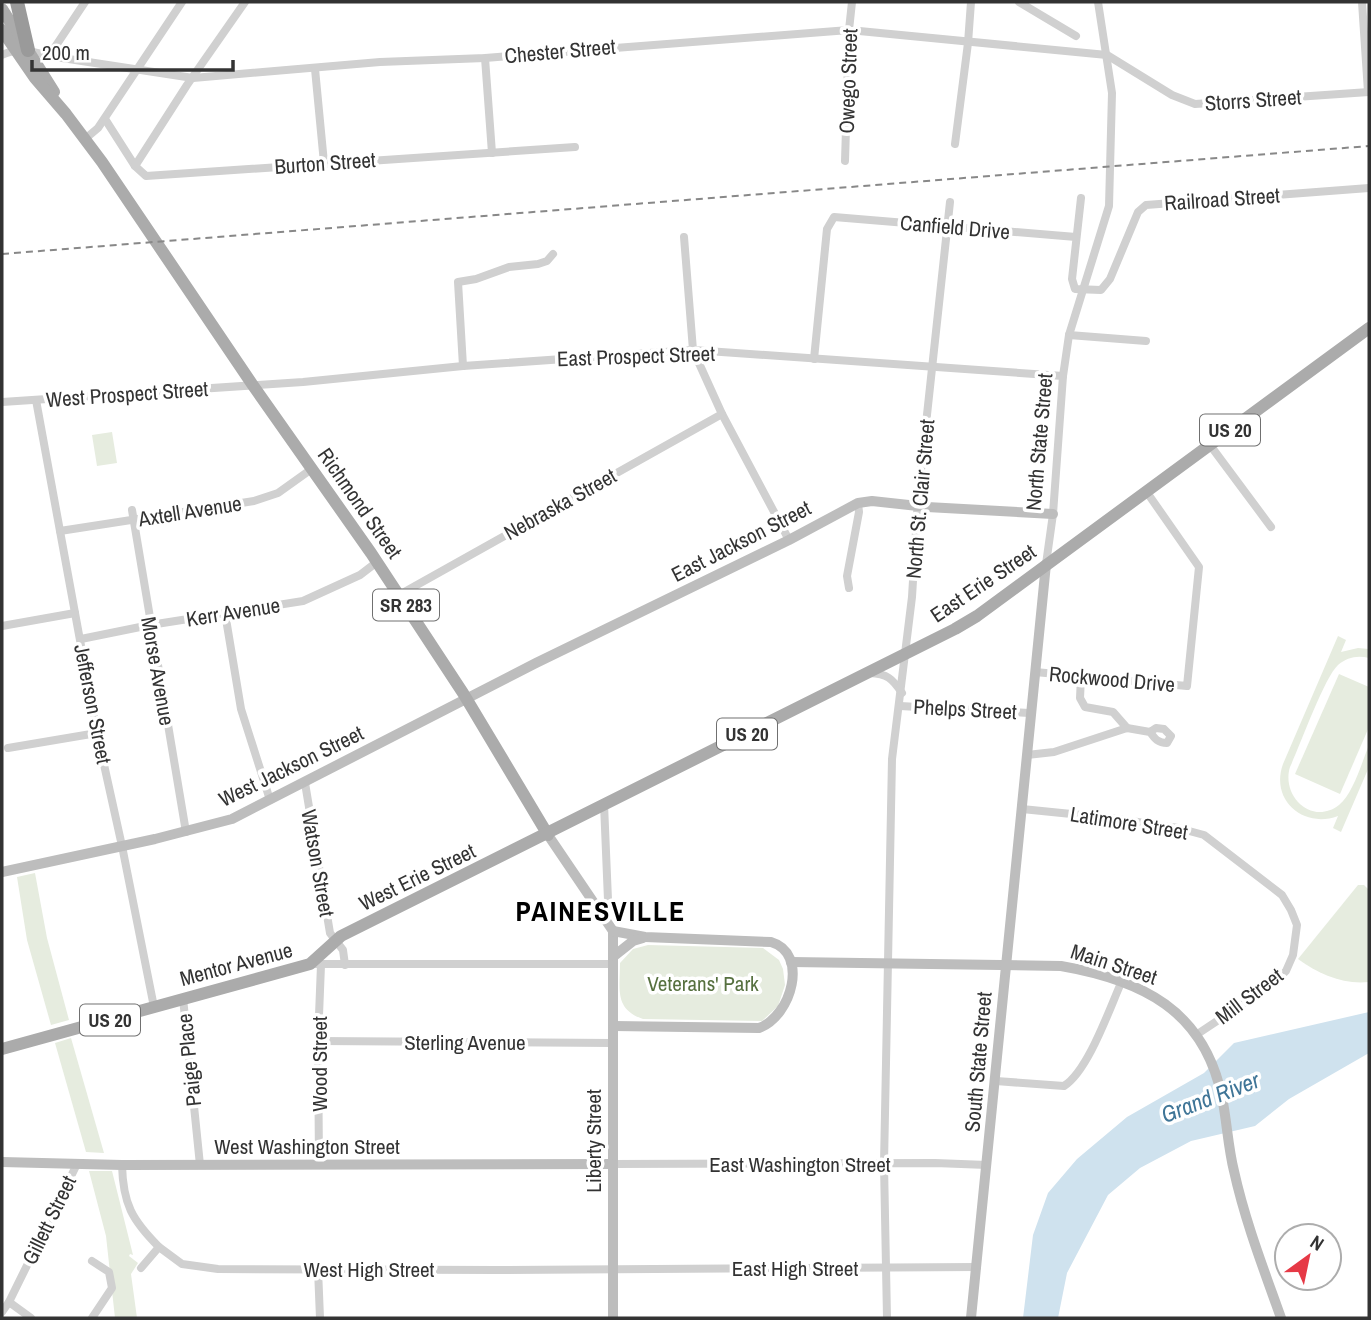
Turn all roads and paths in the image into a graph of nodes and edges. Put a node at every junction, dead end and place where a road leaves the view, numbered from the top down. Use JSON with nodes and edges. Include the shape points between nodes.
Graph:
{"nodes":[{"id":1,"x":18,"y":2,"type":"edge"},
{"id":2,"x":85,"y":2,"type":"edge"},
{"id":3,"x":182,"y":2,"type":"edge"},
{"id":4,"x":245,"y":2,"type":"edge"},
{"id":5,"x":852,"y":2,"type":"edge"},
{"id":6,"x":971,"y":2,"type":"edge"},
{"id":7,"x":1019,"y":2,"type":"edge"},
{"id":8,"x":1098,"y":2,"type":"edge"},
{"id":9,"x":1362,"y":2,"type":"edge"},
{"id":10,"x":2,"y":9,"type":"edge"},
{"id":11,"x":2,"y":30,"type":"edge"},
{"id":12,"x":849,"y":30,"type":"junction"},
{"id":13,"x":1076,"y":36,"type":"dead end"},
{"id":14,"x":968,"y":43,"type":"junction"},
{"id":15,"x":15,"y":51,"type":"edge"},
{"id":16,"x":1107,"y":55,"type":"junction"},
{"id":17,"x":49,"y":56,"type":"junction"},
{"id":18,"x":485,"y":58,"type":"junction"},
{"id":19,"x":315,"y":69,"type":"junction"},
{"id":20,"x":136,"y":70,"type":"junction"},
{"id":21,"x":193,"y":78,"type":"junction"},
{"id":22,"x":1369,"y":92,"type":"edge"},
{"id":23,"x":105,"y":118,"type":"junction"},
{"id":24,"x":85,"y":139,"type":"junction"},
{"id":25,"x":955,"y":144,"type":"dead end"},
{"id":26,"x":575,"y":147,"type":"dead end"},
{"id":27,"x":492,"y":153,"type":"junction"},
{"id":28,"x":845,"y":161,"type":"dead end"},
{"id":29,"x":324,"y":163,"type":"junction"},
{"id":30,"x":135,"y":166,"type":"junction"},
{"id":31,"x":1369,"y":188,"type":"edge"},
{"id":32,"x":1081,"y":198,"type":"dead end"},
{"id":33,"x":950,"y":202,"type":"dead end"},
{"id":34,"x":946,"y":225,"type":"junction"},
{"id":35,"x":684,"y":237,"type":"dead end"},
{"id":36,"x":1076,"y":237,"type":"junction"},
{"id":37,"x":554,"y":254,"type":"dead end"},
{"id":38,"x":1084,"y":289,"type":"junction"},
{"id":39,"x":1369,"y":328,"type":"edge"},
{"id":40,"x":1069,"y":335,"type":"junction"},
{"id":41,"x":1146,"y":341,"type":"dead end"},
{"id":42,"x":693,"y":350,"type":"junction"},
{"id":43,"x":814,"y":359,"type":"junction"},
{"id":44,"x":463,"y":366,"type":"junction"},
{"id":45,"x":932,"y":366,"type":"junction"},
{"id":46,"x":1063,"y":376,"type":"junction"},
{"id":47,"x":252,"y":384,"type":"junction"},
{"id":48,"x":36,"y":400,"type":"junction"},
{"id":49,"x":2,"y":402,"type":"edge"},
{"id":50,"x":722,"y":414,"type":"junction"},
{"id":51,"x":1210,"y":445,"type":"junction"},
{"id":52,"x":313,"y":468,"type":"junction"},
{"id":53,"x":1146,"y":491,"type":"junction"},
{"id":54,"x":858,"y":503,"type":"junction"},
{"id":55,"x":919,"y":506,"type":"junction"},
{"id":56,"x":132,"y":510,"type":"dead end"},
{"id":57,"x":1053,"y":514,"type":"junction"},
{"id":58,"x":134,"y":520,"type":"junction"},
{"id":59,"x":1271,"y":527,"type":"dead end"},
{"id":60,"x":60,"y":531,"type":"junction"},
{"id":61,"x":789,"y":540,"type":"junction"},
{"id":62,"x":377,"y":562,"type":"junction"},
{"id":63,"x":1046,"y":564,"type":"junction"},
{"id":64,"x":849,"y":588,"type":"dead end"},
{"id":65,"x":399,"y":595,"type":"junction"},
{"id":66,"x":75,"y":613,"type":"junction"},
{"id":67,"x":225,"y":613,"type":"junction"},
{"id":68,"x":150,"y":625,"type":"junction"},
{"id":69,"x":2,"y":626,"type":"edge"},
{"id":70,"x":81,"y":639,"type":"junction"},
{"id":71,"x":905,"y":655,"type":"junction"},
{"id":72,"x":1035,"y":672,"type":"junction"},
{"id":73,"x":870,"y":673,"type":"junction"},
{"id":74,"x":1081,"y":677,"type":"junction"},
{"id":75,"x":902,"y":693,"type":"junction"},
{"id":76,"x":466,"y":700,"type":"junction"},
{"id":77,"x":900,"y":706,"type":"junction"},
{"id":78,"x":1030,"y":713,"type":"junction"},
{"id":79,"x":1127,"y":728,"type":"junction"},
{"id":80,"x":1150,"y":732,"type":"dead end"},
{"id":81,"x":97,"y":733,"type":"junction"},
{"id":82,"x":8,"y":748,"type":"dead end"},
{"id":83,"x":1027,"y":755,"type":"junction"},
{"id":84,"x":305,"y":783,"type":"junction"},
{"id":85,"x":270,"y":800,"type":"junction"},
{"id":86,"x":604,"y":804,"type":"junction"},
{"id":87,"x":1022,"y":809,"type":"junction"},
{"id":88,"x":186,"y":832,"type":"junction"},
{"id":89,"x":548,"y":835,"type":"junction"},
{"id":90,"x":122,"y":846,"type":"junction"},
{"id":91,"x":2,"y":872,"type":"edge"},
{"id":92,"x":1291,"y":909,"type":"joint"},
{"id":93,"x":602,"y":914,"type":"junction"},
{"id":94,"x":613,"y":931,"type":"junction"},
{"id":95,"x":645,"y":937,"type":"junction"},
{"id":96,"x":335,"y":942,"type":"junction"},
{"id":97,"x":613,"y":960,"type":"junction"},
{"id":98,"x":791,"y":962,"type":"junction"},
{"id":99,"x":1007,"y":964,"type":"junction"},
{"id":100,"x":315,"y":965,"type":"junction"},
{"id":101,"x":345,"y":965,"type":"junction"},
{"id":102,"x":890,"y":965,"type":"junction"},
{"id":103,"x":1121,"y":983,"type":"junction"},
{"id":104,"x":183,"y":998,"type":"junction"},
{"id":105,"x":154,"y":1007,"type":"junction"},
{"id":106,"x":614,"y":1026,"type":"junction"},
{"id":107,"x":1199,"y":1040,"type":"junction"},
{"id":108,"x":318,"y":1041,"type":"junction"},
{"id":109,"x":612,"y":1043,"type":"junction"},
{"id":110,"x":2,"y":1049,"type":"edge"},
{"id":111,"x":996,"y":1081,"type":"junction"},
{"id":112,"x":2,"y":1162,"type":"edge"},
{"id":113,"x":77,"y":1164,"type":"junction"},
{"id":114,"x":319,"y":1164,"type":"junction"},
{"id":115,"x":611,"y":1164,"type":"junction"},
{"id":116,"x":884,"y":1164,"type":"junction"},
{"id":117,"x":122,"y":1165,"type":"junction"},
{"id":118,"x":200,"y":1165,"type":"junction"},
{"id":119,"x":987,"y":1165,"type":"junction"},
{"id":120,"x":159,"y":1247,"type":"junction"},
{"id":121,"x":92,"y":1261,"type":"dead end"},
{"id":122,"x":887,"y":1266,"type":"junction"},
{"id":123,"x":977,"y":1267,"type":"junction"},
{"id":124,"x":141,"y":1268,"type":"dead end"},
{"id":125,"x":318,"y":1269,"type":"junction"},
{"id":126,"x":612,"y":1269,"type":"junction"},
{"id":127,"x":9,"y":1303,"type":"junction"},
{"id":128,"x":2,"y":1312,"type":"edge"},
{"id":129,"x":31,"y":1318,"type":"edge"},
{"id":130,"x":92,"y":1318,"type":"edge"},
{"id":131,"x":320,"y":1318,"type":"edge"},
{"id":132,"x":613,"y":1318,"type":"edge"},
{"id":133,"x":887,"y":1318,"type":"edge"},
{"id":134,"x":971,"y":1318,"type":"edge"},
{"id":135,"x":1281,"y":1318,"type":"edge"}],
"edges":[{"from":1,"to":15,"type":"highway"},
{"from":2,"to":17,"type":"street"},
{"from":3,"to":20,"type":"street"},
{"from":4,"to":21,"type":"street"},
{"from":5,"to":12,"type":"street","name":"Owego Street"},
{"from":6,"to":14,"type":"street"},
{"from":7,"to":13,"type":"street"},
{"from":8,"to":16,"type":"street","name":"North State Street"},
{"from":9,"to":22,"type":"street"},
{"from":10,"to":15,"type":"main road","name":"Richmond Street","number":"SR 283"},
{"from":11,"to":15,"type":"main road","name":"Richmond Street","number":"SR 283"},
{"from":12,"to":14,"type":"street","name":"Chester Street"},
{"from":12,"to":18,"type":"street","name":"Chester Street"},
{"from":12,"to":28,"type":"street","name":"Owego Street"},
{"from":14,"to":16,"type":"street","name":"Chester Street"},
{"from":14,"to":25,"type":"street"},
{"from":15,"to":17,"type":"street","name":"Chester Street"},
{"from":15,"to":24,"type":"main road","name":"Richmond Street","number":"SR 283"},
{"from":16,"to":22,"type":"street","name":"Storrs Street","via":[[1171,95],[1195,104]]},
{"from":16,"to":38,"type":"street","name":"North State Street","via":[[1112,93],[1110,206]]},
{"from":17,"to":20,"type":"street","name":"Chester Street"},
{"from":18,"to":19,"type":"street","name":"Chester Street","via":[[380,61]]},
{"from":18,"to":27,"type":"street"},
{"from":19,"to":21,"type":"street","name":"Chester Street"},
{"from":19,"to":29,"type":"street"},
{"from":20,"to":21,"type":"street","name":"Chester Street"},
{"from":20,"to":23,"type":"street"},
{"from":21,"to":30,"type":"street"},
{"from":23,"to":24,"type":"street"},
{"from":23,"to":30,"type":"street"},
{"from":24,"to":47,"type":"main road","name":"Richmond Street","number":"SR 283"},
{"from":26,"to":27,"type":"street","name":"Burton Street"},
{"from":27,"to":29,"type":"street","name":"Burton Street"},
{"from":29,"to":30,"type":"street","name":"Burton Street","via":[[146,176]]},
{"from":31,"to":38,"type":"street","name":"Railroad Street","via":[[1146,205],[1138,212],[1110,279],[1101,290]]},
{"from":32,"to":36,"type":"street"},
{"from":33,"to":34,"type":"street","name":"North St. Clair Street"},
{"from":34,"to":36,"type":"street","name":"Canfield Drive"},
{"from":34,"to":43,"type":"street","name":"Canfield Drive","via":[[834,217],[827,229]]},
{"from":34,"to":45,"type":"street","name":"North St. Clair Street"},
{"from":35,"to":42,"type":"street"},
{"from":36,"to":38,"type":"street","via":[[1072,279],[1075,289]]},
{"from":37,"to":44,"type":"street","via":[[538,264],[458,282]]},
{"from":38,"to":40,"type":"street","name":"North State Street"},
{"from":39,"to":51,"type":"main road","name":"East Erie Street","number":"US 20"},
{"from":40,"to":41,"type":"street"},
{"from":40,"to":46,"type":"street","name":"North State Street"},
{"from":42,"to":43,"type":"street","name":"East Prospect Street"},
{"from":42,"to":44,"type":"street","name":"East Prospect Street"},
{"from":42,"to":50,"type":"street"},
{"from":43,"to":45,"type":"street","name":"East Prospect Street"},
{"from":44,"to":47,"type":"street","name":"East Prospect Street"},
{"from":45,"to":46,"type":"street","name":"East Prospect Street"},
{"from":45,"to":55,"type":"street","name":"North St. Clair Street"},
{"from":46,"to":57,"type":"street","name":"North State Street"},
{"from":47,"to":48,"type":"street","name":"West Prospect Street"},
{"from":47,"to":52,"type":"main road","name":"Richmond Street","number":"SR 283"},
{"from":48,"to":49,"type":"street","name":"West Prospect Street"},
{"from":48,"to":60,"type":"street","name":"Jefferson Street"},
{"from":50,"to":61,"type":"street"},
{"from":50,"to":65,"type":"street","name":"Nebraska Street"},
{"from":51,"to":53,"type":"main road","name":"East Erie Street","number":"US 20"},
{"from":51,"to":59,"type":"street"},
{"from":52,"to":58,"type":"street","name":"Axtell Avenue","via":[[278,493],[254,501]]},
{"from":52,"to":62,"type":"main road","name":"Richmond Street","number":"SR 283"},
{"from":53,"to":63,"type":"main road","name":"East Erie Street","number":"US 20"},
{"from":53,"to":74,"type":"street","name":"Rockwood Drive","via":[[1199,567],[1187,686]]},
{"from":54,"to":55,"type":"street","name":"East Jackson Street"},
{"from":54,"to":61,"type":"street","name":"East Jackson Street"},
{"from":54,"to":64,"type":"street"},
{"from":55,"to":57,"type":"street","name":"East Jackson Street"},
{"from":55,"to":71,"type":"street","name":"North St. Clair Street"},
{"from":56,"to":58,"type":"street","name":"Morse Avenue"},
{"from":57,"to":63,"type":"street","name":"North State Street"},
{"from":58,"to":60,"type":"street","name":"Axtell Avenue"},
{"from":58,"to":68,"type":"street","name":"Morse Avenue"},
{"from":60,"to":66,"type":"street","name":"Jefferson Street"},
{"from":61,"to":76,"type":"street","name":"East Jackson Street"},
{"from":62,"to":65,"type":"main road","name":"Richmond Street","number":"SR 283"},
{"from":62,"to":67,"type":"street","name":"Kerr Avenue","via":[[360,575],[303,601]]},
{"from":63,"to":71,"type":"main road","name":"East Erie Street","number":"US 20","via":[[977,616]]},
{"from":63,"to":72,"type":"street","name":"North State Street"},
{"from":65,"to":76,"type":"main road","name":"Richmond Street","number":"SR 283"},
{"from":66,"to":69,"type":"street"},
{"from":66,"to":70,"type":"street","name":"Jefferson Street"},
{"from":67,"to":68,"type":"street","name":"Kerr Avenue"},
{"from":67,"to":85,"type":"street","via":[[241,709]]},
{"from":68,"to":70,"type":"street","name":"Kerr Avenue"},
{"from":68,"to":88,"type":"street","name":"Morse Avenue"},
{"from":70,"to":81,"type":"street","name":"Jefferson Street"},
{"from":71,"to":73,"type":"main road","name":"East Erie Street","number":"US 20"},
{"from":71,"to":75,"type":"street","name":"North St. Clair Street"},
{"from":72,"to":74,"type":"street","name":"Rockwood Drive"},
{"from":72,"to":78,"type":"street","name":"North State Street"},
{"from":73,"to":75,"type":"street","via":[[892,678]]},
{"from":73,"to":86,"type":"main road","name":"East Erie Street","number":"US 20"},
{"from":74,"to":79,"type":"street","via":[[1080,698],[1085,707],[1113,712]]},
{"from":75,"to":77,"type":"street","name":"North St. Clair Street"},
{"from":76,"to":84,"type":"street","name":"West Jackson Street"},
{"from":76,"to":89,"type":"main road","name":"Richmond Street","number":"SR 283"},
{"from":77,"to":78,"type":"street","name":"Phelps Street"},
{"from":77,"to":102,"type":"street","name":"North St. Clair Street","via":[[892,769]]},
{"from":78,"to":83,"type":"street","name":"North State Street"},
{"from":79,"to":80,"type":"street"},
{"from":79,"to":83,"type":"street","via":[[1054,752]]},
{"from":81,"to":82,"type":"street"},
{"from":81,"to":90,"type":"street","name":"Jefferson Street"},
{"from":83,"to":87,"type":"street","name":"North State Street"},
{"from":84,"to":85,"type":"street","name":"West Jackson Street"},
{"from":84,"to":96,"type":"street","name":"Watson Street"},
{"from":85,"to":88,"type":"street","name":"West Jackson Street","via":[[232,819]]},
{"from":86,"to":89,"type":"main road","name":"East Erie Street","number":"US 20"},
{"from":86,"to":93,"type":"street","via":[[607,900]]},
{"from":87,"to":92,"type":"street","name":"Latimore Street","via":[[1111,818],[1204,835],[1267,882]]},
{"from":87,"to":99,"type":"street","name":"South State Street"},
{"from":88,"to":90,"type":"street","name":"West Jackson Street"},
{"from":89,"to":93,"type":"street","name":"Richmond Street"},
{"from":89,"to":96,"type":"main road","name":"West Erie Street","number":"US 20"},
{"from":90,"to":91,"type":"street","name":"West Jackson Street"},
{"from":90,"to":105,"type":"street","name":"Jefferson Street"},
{"from":92,"to":107,"type":"street","name":"Mill Street","via":[[1297,925],[1286,971]]},
{"from":93,"to":94,"type":"street","name":"Richmond Street"},
{"from":94,"to":95,"type":"street"},
{"from":94,"to":97,"type":"street"},
{"from":95,"to":97,"type":"street"},
{"from":95,"to":98,"type":"street","via":[[771,942],[783,948]]},
{"from":96,"to":100,"type":"main road","name":"West Erie Street","number":"US 20"},
{"from":96,"to":101,"type":"street","name":"Watson Street","via":[[343,950]]},
{"from":97,"to":101,"type":"street","name":"Mentor Avenue"},
{"from":97,"to":106,"type":"street","name":"Liberty Street"},
{"from":98,"to":102,"type":"street","name":"Main Street"},
{"from":98,"to":106,"type":"street","via":[[789,996],[775,1019],[759,1028]]},
{"from":99,"to":102,"type":"street","name":"Main Street"},
{"from":99,"to":103,"type":"street","name":"Main Street","via":[[1061,966]]},
{"from":99,"to":111,"type":"street","name":"South State Street"},
{"from":100,"to":101,"type":"street","name":"Mentor Avenue"},
{"from":100,"to":104,"type":"main road","name":"Mentor Avenue","number":"US 20"},
{"from":100,"to":108,"type":"street","name":"Wood Street"},
{"from":102,"to":116,"type":"street","name":"North St. Clair Street"},
{"from":103,"to":107,"type":"street","name":"Main Street","via":[[1159,998]]},
{"from":103,"to":111,"type":"street","via":[[1073,1080],[1064,1086]]},
{"from":104,"to":105,"type":"main road","name":"Mentor Avenue","number":"US 20"},
{"from":104,"to":118,"type":"street","name":"Paige Place"},
{"from":105,"to":110,"type":"main road","name":"Mentor Avenue","number":"US 20"},
{"from":106,"to":109,"type":"street","name":"Liberty Street"},
{"from":107,"to":135,"type":"street","name":"Main Street","via":[[1220,1090],[1240,1199]]},
{"from":108,"to":109,"type":"street","name":"Sterling Avenue"},
{"from":108,"to":114,"type":"street","name":"Wood Street"},
{"from":109,"to":115,"type":"street","name":"Liberty Street"},
{"from":111,"to":119,"type":"street","name":"South State Street"},
{"from":112,"to":113,"type":"street","name":"West Washington Street"},
{"from":113,"to":117,"type":"street","name":"West Washington Street"},
{"from":113,"to":127,"type":"street","name":"Gillett Street"},
{"from":114,"to":115,"type":"street","name":"West Washington Street"},
{"from":114,"to":118,"type":"street","name":"West Washington Street"},
{"from":115,"to":116,"type":"street","name":"East Washington Street"},
{"from":115,"to":126,"type":"street","name":"Liberty Street"},
{"from":116,"to":119,"type":"street","name":"East Washington Street"},
{"from":116,"to":122,"type":"street","name":"North St. Clair Street"},
{"from":117,"to":118,"type":"street","name":"West Washington Street"},
{"from":117,"to":120,"type":"street","name":"West High Street","via":[[127,1203],[136,1224]]},
{"from":119,"to":123,"type":"street","name":"South State Street"},
{"from":120,"to":124,"type":"street"},
{"from":120,"to":125,"type":"street","name":"West High Street","via":[[182,1264],[207,1269]]},
{"from":121,"to":130,"type":"street","via":[[109,1272],[113,1288]]},
{"from":122,"to":123,"type":"street","name":"East High Street"},
{"from":122,"to":126,"type":"street","name":"East High Street"},
{"from":122,"to":133,"type":"street","name":"North St. Clair Street"},
{"from":123,"to":134,"type":"street","name":"South State Street"},
{"from":125,"to":126,"type":"street","name":"West High Street"},
{"from":125,"to":131,"type":"street"},
{"from":126,"to":132,"type":"street","name":"Liberty Street"},
{"from":127,"to":128,"type":"street","name":"Gillett Street"},
{"from":127,"to":129,"type":"street"}]}
